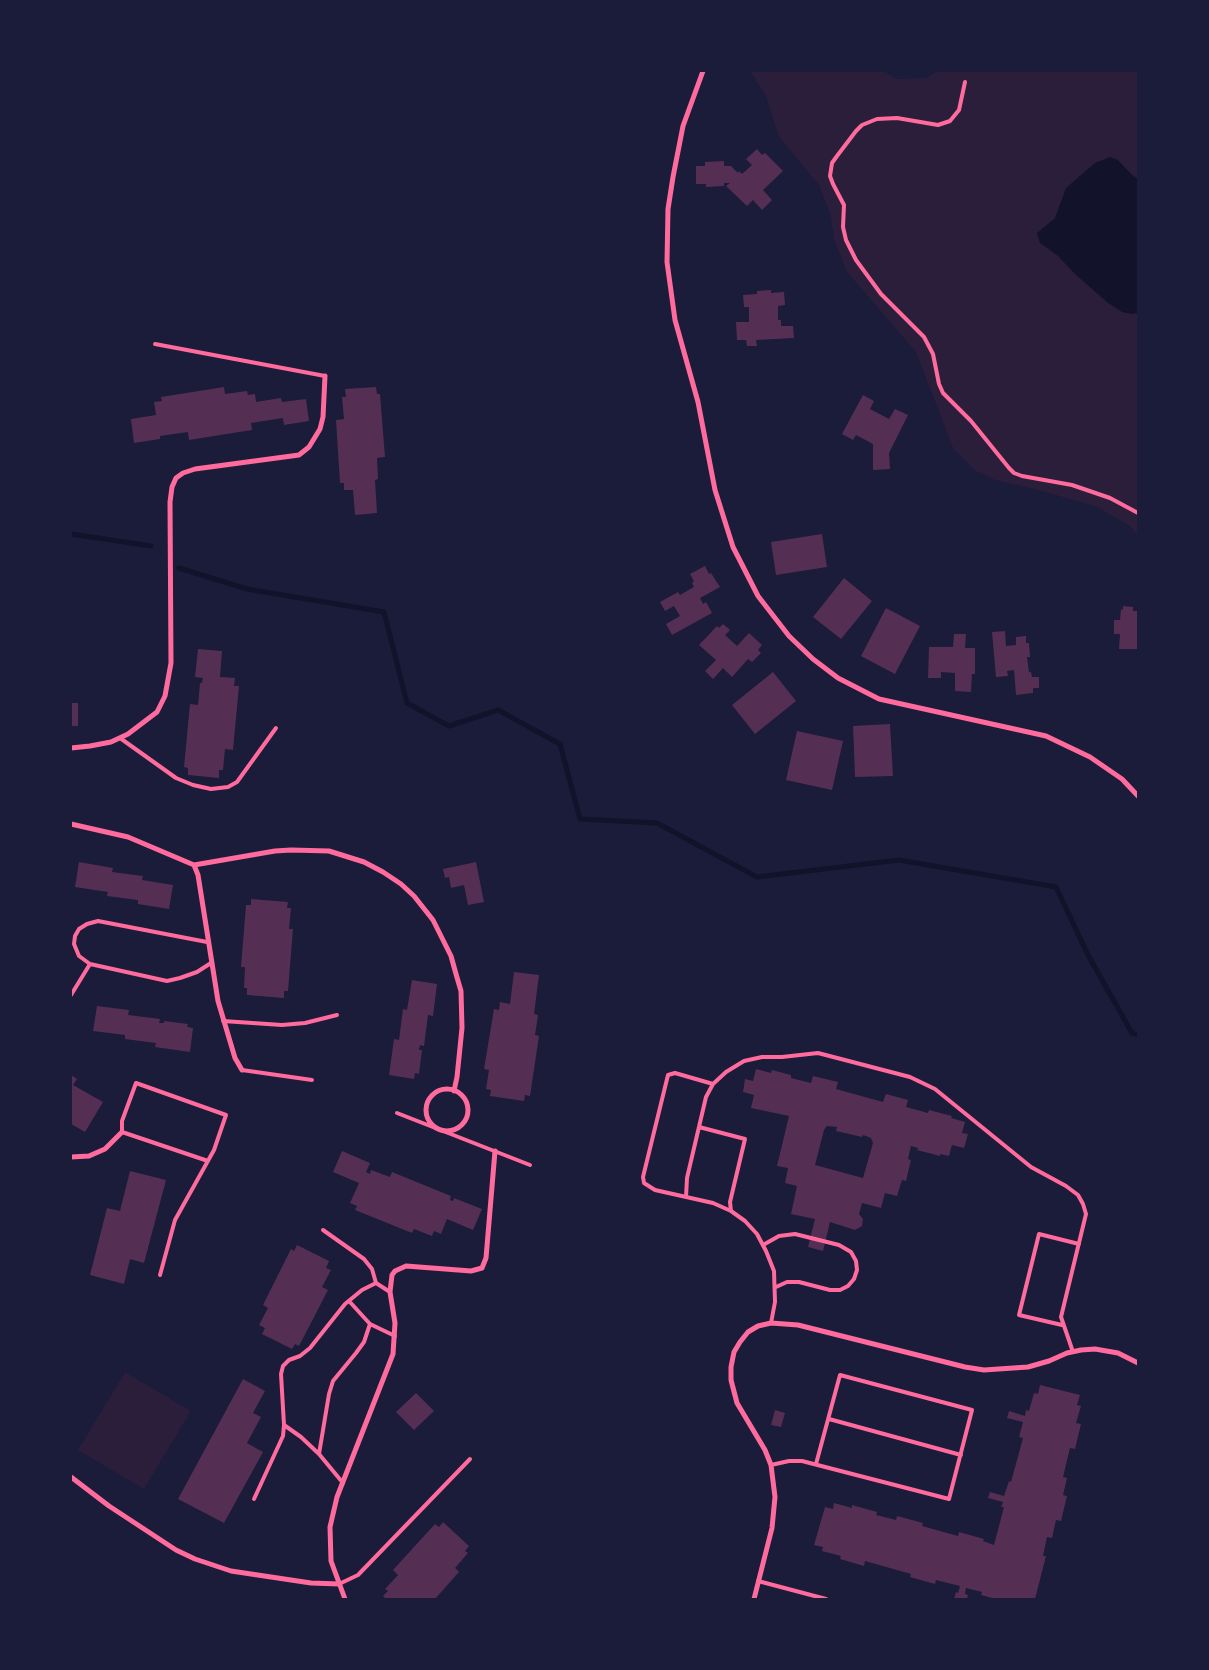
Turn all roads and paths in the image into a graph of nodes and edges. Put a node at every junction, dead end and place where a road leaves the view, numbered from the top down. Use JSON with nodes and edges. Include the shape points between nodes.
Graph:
{"nodes":[{"id":1,"x":703,"y":71,"type":"edge"},
{"id":2,"x":965,"y":82,"type":"dead end"},
{"id":3,"x":155,"y":344,"type":"dead end"},
{"id":4,"x":325,"y":376,"type":"joint"},
{"id":5,"x":1138,"y":513,"type":"edge"},
{"id":6,"x":276,"y":728,"type":"dead end"},
{"id":7,"x":120,"y":738,"type":"junction"},
{"id":8,"x":71,"y":748,"type":"edge"},
{"id":9,"x":1138,"y":796,"type":"edge"},
{"id":10,"x":71,"y":824,"type":"edge"},
{"id":11,"x":194,"y":865,"type":"junction"},
{"id":12,"x":207,"y":942,"type":"junction"},
{"id":13,"x":211,"y":963,"type":"junction"},
{"id":14,"x":90,"y":964,"type":"junction"},
{"id":15,"x":71,"y":995,"type":"edge"},
{"id":16,"x":337,"y":1015,"type":"dead end"},
{"id":17,"x":223,"y":1021,"type":"junction"},
{"id":18,"x":242,"y":1070,"type":"joint"},
{"id":19,"x":312,"y":1080,"type":"dead end"},
{"id":20,"x":713,"y":1084,"type":"junction"},
{"id":21,"x":454,"y":1090,"type":"junction"},
{"id":22,"x":397,"y":1113,"type":"dead end"},
{"id":23,"x":699,"y":1127,"type":"junction"},
{"id":24,"x":440,"y":1130,"type":"junction"},
{"id":25,"x":122,"y":1132,"type":"junction"},
{"id":26,"x":495,"y":1151,"type":"junction"},
{"id":27,"x":71,"y":1157,"type":"edge"},
{"id":28,"x":208,"y":1161,"type":"junction"},
{"id":29,"x":530,"y":1164,"type":"dead end"},
{"id":30,"x":686,"y":1197,"type":"junction"},
{"id":31,"x":731,"y":1211,"type":"junction"},
{"id":32,"x":323,"y":1230,"type":"dead end"},
{"id":33,"x":1078,"y":1244,"type":"junction"},
{"id":34,"x":763,"y":1245,"type":"junction"},
{"id":35,"x":160,"y":1275,"type":"dead end"},
{"id":36,"x":376,"y":1283,"type":"junction"},
{"id":37,"x":776,"y":1287,"type":"junction"},
{"id":38,"x":390,"y":1292,"type":"junction"},
{"id":39,"x":349,"y":1301,"type":"junction"},
{"id":40,"x":771,"y":1323,"type":"junction"},
{"id":41,"x":370,"y":1324,"type":"junction"},
{"id":42,"x":1062,"y":1325,"type":"junction"},
{"id":43,"x":395,"y":1336,"type":"junction"},
{"id":44,"x":1073,"y":1352,"type":"junction"},
{"id":45,"x":1138,"y":1363,"type":"edge"},
{"id":46,"x":829,"y":1419,"type":"junction"},
{"id":47,"x":284,"y":1425,"type":"junction"},
{"id":48,"x":319,"y":1454,"type":"junction"},
{"id":49,"x":961,"y":1455,"type":"junction"},
{"id":50,"x":470,"y":1459,"type":"dead end"},
{"id":51,"x":816,"y":1464,"type":"junction"},
{"id":52,"x":770,"y":1465,"type":"junction"},
{"id":53,"x":71,"y":1477,"type":"edge"},
{"id":54,"x":343,"y":1483,"type":"junction"},
{"id":55,"x":254,"y":1499,"type":"dead end"},
{"id":56,"x":758,"y":1581,"type":"junction"},
{"id":57,"x":338,"y":1584,"type":"junction"},
{"id":58,"x":345,"y":1599,"type":"edge"},
{"id":59,"x":754,"y":1599,"type":"edge"},
{"id":60,"x":826,"y":1599,"type":"edge"}],
"edges":[{"from":1,"to":9,"type":"street","via":[[683,126],[673,177],[668,209],[667,262],[675,320],[698,402],[715,490],[733,547],[758,596],[789,636],[838,678],[879,698],[1046,736],[1090,757],[1122,779]]},
{"from":2,"to":5,"type":"lane","via":[[959,110],[950,121],[938,125],[897,118],[877,119],[862,125],[837,156],[830,176],[844,205],[846,240],[881,294],[924,337],[933,354],[943,393],[1014,473],[1063,482],[1110,498]]},
{"from":3,"to":4,"type":"lane"},
{"from":4,"to":7,"type":"street","via":[[320,428],[309,447],[299,455],[195,469],[176,478],[170,502],[172,641],[169,680],[157,712]]},
{"from":6,"to":7,"type":"lane","via":[[238,782],[211,789],[176,778]]},
{"from":7,"to":8,"type":"street"},
{"from":10,"to":11,"type":"street","via":[[128,837]]},
{"from":11,"to":12,"type":"street"},
{"from":11,"to":21,"type":"street","via":[[275,851],[329,851],[364,862],[402,884],[433,920],[451,956],[461,991],[462,1028]]},
{"from":12,"to":13,"type":"street"},
{"from":12,"to":14,"type":"lane","via":[[98,922],[87,924],[79,929],[74,944],[79,956]]},
{"from":13,"to":14,"type":"lane","via":[[197,972],[166,980]]},
{"from":13,"to":17,"type":"street"},
{"from":14,"to":15,"type":"lane"},
{"from":16,"to":17,"type":"lane","via":[[282,1025]]},
{"from":17,"to":18,"type":"street"},
{"from":18,"to":19,"type":"lane"},
{"from":20,"to":23,"type":"lane","via":[[706,1097]]},
{"from":20,"to":30,"type":"lane","via":[[675,1073],[668,1075],[643,1176],[644,1183],[654,1190]]},
{"from":20,"to":33,"type":"lane","via":[[744,1061],[818,1053],[910,1077],[935,1089],[1031,1167],[1078,1195],[1086,1214]]},
{"from":21,"to":24,"type":"street","via":[[467,1103],[467,1116],[453,1130]]},
{"from":21,"to":24,"type":"street","via":[[437,1092],[428,1102],[427,1116]]},
{"from":22,"to":24,"type":"lane"},
{"from":23,"to":30,"type":"lane"},
{"from":23,"to":31,"type":"lane","via":[[745,1139],[730,1202]]},
{"from":24,"to":26,"type":"lane"},
{"from":25,"to":27,"type":"street","via":[[105,1149],[89,1156]]},
{"from":25,"to":28,"type":"lane"},
{"from":25,"to":28,"type":"lane","via":[[136,1083],[226,1115]]},
{"from":26,"to":29,"type":"lane"},
{"from":26,"to":38,"type":"street","via":[[486,1258],[482,1268],[471,1271],[406,1266],[392,1275]]},
{"from":28,"to":35,"type":"lane","via":[[175,1220]]},
{"from":30,"to":31,"type":"lane"},
{"from":31,"to":34,"type":"lane","via":[[745,1221]]},
{"from":32,"to":36,"type":"lane","via":[[364,1259],[372,1268]]},
{"from":33,"to":42,"type":"lane","via":[[1061,1317]]},
{"from":33,"to":42,"type":"lane","via":[[1039,1234],[1019,1314]]},
{"from":34,"to":37,"type":"lane","via":[[774,1271]]},
{"from":34,"to":37,"type":"lane","via":[[779,1236],[795,1234],[839,1244],[851,1252],[856,1262],[854,1279],[840,1290],[799,1282],[787,1282]]},
{"from":36,"to":38,"type":"lane"},
{"from":36,"to":39,"type":"lane"},
{"from":37,"to":40,"type":"lane"},
{"from":38,"to":43,"type":"street"},
{"from":39,"to":41,"type":"lane"},
{"from":39,"to":47,"type":"lane","via":[[310,1348],[283,1366]]},
{"from":40,"to":44,"type":"street","via":[[798,1325],[984,1370],[1028,1367]]},
{"from":40,"to":52,"type":"street","via":[[758,1326],[744,1337],[734,1352],[731,1367],[737,1403]]},
{"from":41,"to":43,"type":"lane"},
{"from":41,"to":48,"type":"lane","via":[[360,1347],[333,1381]]},
{"from":42,"to":44,"type":"lane"},
{"from":43,"to":54,"type":"street","via":[[388,1372]]},
{"from":44,"to":45,"type":"street","via":[[1108,1350]]},
{"from":46,"to":49,"type":"lane"},
{"from":46,"to":49,"type":"lane","via":[[840,1376],[972,1410]]},
{"from":46,"to":51,"type":"lane"},
{"from":47,"to":48,"type":"lane"},
{"from":47,"to":55,"type":"lane","via":[[283,1436]]},
{"from":48,"to":54,"type":"lane"},
{"from":49,"to":51,"type":"lane","via":[[949,1499]]},
{"from":50,"to":57,"type":"lane","via":[[358,1575]]},
{"from":51,"to":52,"type":"lane","via":[[789,1461]]},
{"from":52,"to":56,"type":"street","via":[[774,1513]]},
{"from":53,"to":57,"type":"street","via":[[176,1550],[204,1562],[231,1571]]},
{"from":54,"to":57,"type":"street","via":[[332,1514],[329,1538]]},
{"from":56,"to":59,"type":"street"},
{"from":56,"to":60,"type":"lane"},
{"from":57,"to":58,"type":"street"}]}
